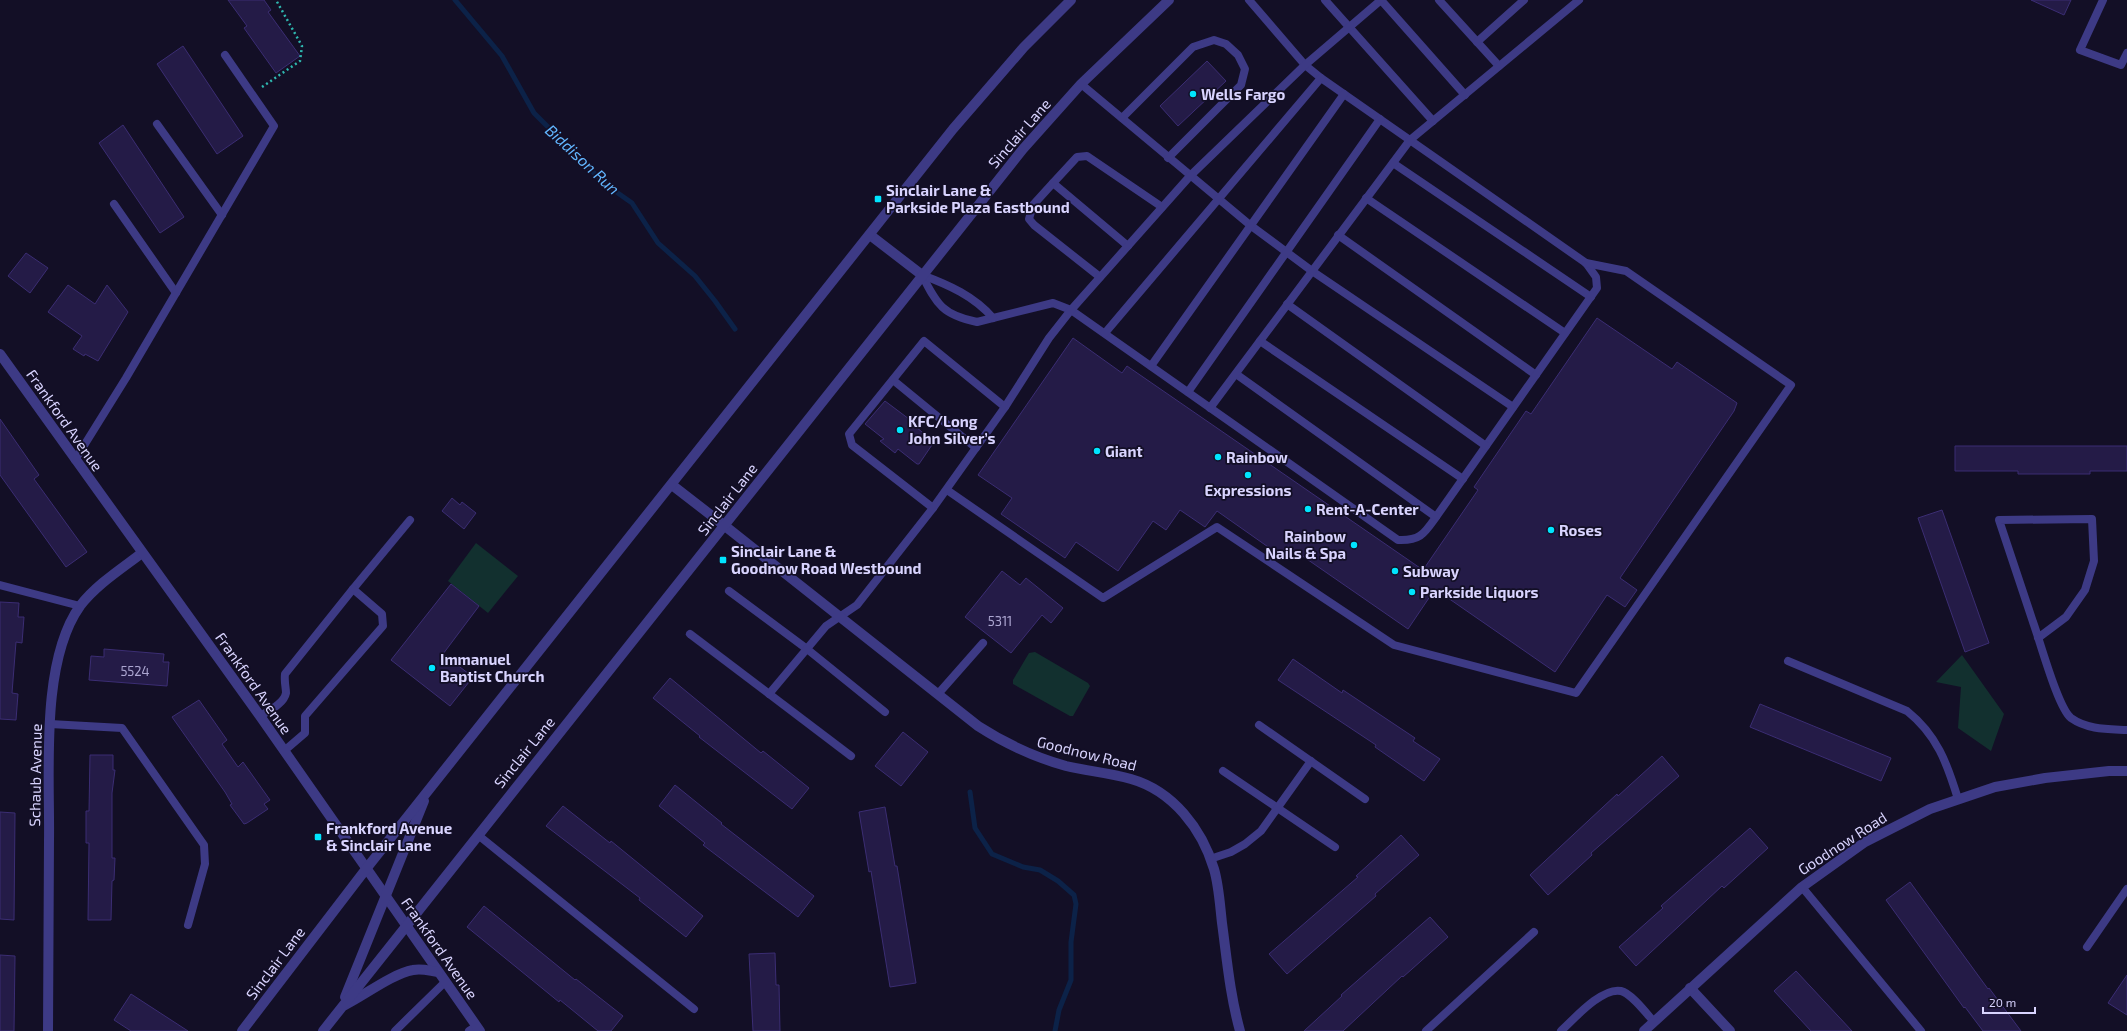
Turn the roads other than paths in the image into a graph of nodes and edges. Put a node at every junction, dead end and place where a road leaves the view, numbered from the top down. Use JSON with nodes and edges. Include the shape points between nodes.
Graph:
{"nodes":[{"id":1,"x":1070,"y":0,"type":"edge"},
{"id":2,"x":1169,"y":0,"type":"edge"},
{"id":3,"x":1249,"y":0,"type":"edge"},
{"id":4,"x":1325,"y":0,"type":"edge"},
{"id":5,"x":1381,"y":0,"type":"edge"},
{"id":6,"x":1439,"y":0,"type":"edge"},
{"id":7,"x":1524,"y":0,"type":"edge"},
{"id":8,"x":1580,"y":0,"type":"edge"},
{"id":9,"x":2103,"y":0,"type":"edge"},
{"id":10,"x":1348,"y":28,"type":"junction"},
{"id":11,"x":1477,"y":42,"type":"junction"},
{"id":12,"x":2127,"y":53,"type":"edge"},
{"id":13,"x":225,"y":55,"type":"dead end"},
{"id":14,"x":1305,"y":65,"type":"junction"},
{"id":15,"x":1499,"y":66,"type":"junction"},
{"id":16,"x":1321,"y":78,"type":"junction"},
{"id":17,"x":1081,"y":84,"type":"junction"},
{"id":18,"x":1344,"y":94,"type":"junction"},
{"id":19,"x":1465,"y":95,"type":"junction"},
{"id":20,"x":1122,"y":118,"type":"junction"},
{"id":21,"x":1380,"y":119,"type":"junction"},
{"id":22,"x":1434,"y":121,"type":"junction"},
{"id":23,"x":157,"y":124,"type":"dead end"},
{"id":24,"x":1410,"y":140,"type":"junction"},
{"id":25,"x":1168,"y":158,"type":"junction"},
{"id":26,"x":1393,"y":163,"type":"junction"},
{"id":27,"x":1190,"y":176,"type":"junction"},
{"id":28,"x":1053,"y":183,"type":"junction"},
{"id":29,"x":1366,"y":198,"type":"junction"},
{"id":30,"x":1218,"y":199,"type":"junction"},
{"id":31,"x":114,"y":204,"type":"dead end"},
{"id":32,"x":1162,"y":207,"type":"junction"},
{"id":33,"x":222,"y":215,"type":"junction"},
{"id":34,"x":1250,"y":225,"type":"junction"},
{"id":35,"x":870,"y":235,"type":"junction"},
{"id":36,"x":1338,"y":235,"type":"junction"},
{"id":37,"x":1128,"y":246,"type":"junction"},
{"id":38,"x":1286,"y":251,"type":"junction"},
{"id":39,"x":1586,"y":263,"type":"junction"},
{"id":40,"x":1312,"y":271,"type":"junction"},
{"id":41,"x":922,"y":275,"type":"junction"},
{"id":42,"x":1100,"y":277,"type":"junction"},
{"id":43,"x":176,"y":293,"type":"junction"},
{"id":44,"x":1591,"y":297,"type":"junction"},
{"id":45,"x":1287,"y":304,"type":"junction"},
{"id":46,"x":1071,"y":310,"type":"junction"},
{"id":47,"x":993,"y":318,"type":"junction"},
{"id":48,"x":1105,"y":333,"type":"junction"},
{"id":49,"x":1565,"y":333,"type":"junction"},
{"id":50,"x":1260,"y":341,"type":"junction"},
{"id":51,"x":0,"y":354,"type":"edge"},
{"id":52,"x":1151,"y":366,"type":"junction"},
{"id":53,"x":1236,"y":374,"type":"junction"},
{"id":54,"x":1536,"y":375,"type":"junction"},
{"id":55,"x":893,"y":380,"type":"junction"},
{"id":56,"x":1188,"y":392,"type":"junction"},
{"id":57,"x":1005,"y":407,"type":"junction"},
{"id":58,"x":1513,"y":407,"type":"junction"},
{"id":59,"x":1210,"y":408,"type":"junction"},
{"id":60,"x":1486,"y":446,"type":"junction"},
{"id":61,"x":976,"y":448,"type":"junction"},
{"id":62,"x":75,"y":460,"type":"junction"},
{"id":63,"x":1463,"y":479,"type":"junction"},
{"id":64,"x":672,"y":485,"type":"junction"},
{"id":65,"x":947,"y":490,"type":"junction"},
{"id":66,"x":933,"y":508,"type":"junction"},
{"id":67,"x":1436,"y":517,"type":"junction"},
{"id":68,"x":410,"y":520,"type":"dead end"},
{"id":69,"x":725,"y":526,"type":"junction"},
{"id":70,"x":142,"y":553,"type":"junction"},
{"id":71,"x":0,"y":585,"type":"edge"},
{"id":72,"x":352,"y":589,"type":"junction"},
{"id":73,"x":729,"y":591,"type":"dead end"},
{"id":74,"x":80,"y":606,"type":"junction"},
{"id":75,"x":839,"y":616,"type":"junction"},
{"id":76,"x":690,"y":634,"type":"dead end"},
{"id":77,"x":2038,"y":638,"type":"junction"},
{"id":78,"x":983,"y":643,"type":"dead end"},
{"id":79,"x":807,"y":649,"type":"junction"},
{"id":80,"x":1788,"y":661,"type":"dead end"},
{"id":81,"x":769,"y":694,"type":"junction"},
{"id":82,"x":938,"y":694,"type":"junction"},
{"id":83,"x":885,"y":712,"type":"dead end"},
{"id":84,"x":260,"y":716,"type":"junction"},
{"id":85,"x":50,"y":724,"type":"junction"},
{"id":86,"x":1259,"y":725,"type":"dead end"},
{"id":87,"x":2127,"y":730,"type":"edge"},
{"id":88,"x":284,"y":751,"type":"junction"},
{"id":89,"x":851,"y":756,"type":"dead end"},
{"id":90,"x":1310,"y":761,"type":"junction"},
{"id":91,"x":1223,"y":771,"type":"dead end"},
{"id":92,"x":2127,"y":771,"type":"edge"},
{"id":93,"x":428,"y":791,"type":"junction"},
{"id":94,"x":1365,"y":799,"type":"dead end"},
{"id":95,"x":1958,"y":799,"type":"junction"},
{"id":96,"x":1278,"y":807,"type":"junction"},
{"id":97,"x":478,"y":834,"type":"junction"},
{"id":98,"x":1335,"y":847,"type":"dead end"},
{"id":99,"x":1210,"y":858,"type":"junction"},
{"id":100,"x":366,"y":869,"type":"junction"},
{"id":101,"x":1802,"y":887,"type":"junction"},
{"id":102,"x":2127,"y":889,"type":"edge"},
{"id":103,"x":386,"y":897,"type":"junction"},
{"id":104,"x":188,"y":925,"type":"dead end"},
{"id":105,"x":406,"y":926,"type":"junction"},
{"id":106,"x":1534,"y":932,"type":"dead end"},
{"id":107,"x":2086,"y":947,"type":"dead end"},
{"id":108,"x":438,"y":972,"type":"junction"},
{"id":109,"x":445,"y":982,"type":"junction"},
{"id":110,"x":1690,"y":988,"type":"junction"},
{"id":111,"x":341,"y":1008,"type":"junction"},
{"id":112,"x":694,"y":1009,"type":"dead end"},
{"id":113,"x":1654,"y":1022,"type":"junction"},
{"id":114,"x":475,"y":1029,"type":"edge"},
{"id":115,"x":48,"y":1031,"type":"edge"},
{"id":116,"x":242,"y":1031,"type":"edge"},
{"id":117,"x":323,"y":1031,"type":"edge"},
{"id":118,"x":395,"y":1031,"type":"edge"},
{"id":119,"x":1240,"y":1031,"type":"edge"},
{"id":120,"x":1426,"y":1031,"type":"edge"},
{"id":121,"x":1561,"y":1031,"type":"edge"},
{"id":122,"x":1644,"y":1031,"type":"edge"},
{"id":123,"x":1730,"y":1031,"type":"edge"},
{"id":124,"x":1921,"y":1031,"type":"edge"}],
"edges":[{"from":1,"to":35,"type":"street","name":"Sinclair Lane","via":[[991,84]]},
{"from":2,"to":17,"type":"street","name":"Sinclair Lane"},
{"from":3,"to":14,"type":"lane"},
{"from":4,"to":10,"type":"lane"},
{"from":5,"to":10,"type":"lane"},
{"from":5,"to":19,"type":"lane"},
{"from":6,"to":11,"type":"lane"},
{"from":7,"to":11,"type":"lane"},
{"from":8,"to":15,"type":"lane"},
{"from":9,"to":12,"type":"lane","via":[[2080,50],[2121,65]]},
{"from":10,"to":14,"type":"lane"},
{"from":10,"to":22,"type":"lane"},
{"from":11,"to":15,"type":"lane"},
{"from":13,"to":33,"type":"lane","via":[[274,126]]},
{"from":14,"to":16,"type":"lane"},
{"from":14,"to":27,"type":"lane"},
{"from":15,"to":19,"type":"lane"},
{"from":16,"to":18,"type":"lane"},
{"from":16,"to":30,"type":"lane"},
{"from":17,"to":20,"type":"lane"},
{"from":17,"to":41,"type":"street","name":"Sinclair Lane","via":[[1023,149]]},
{"from":18,"to":21,"type":"lane"},
{"from":18,"to":34,"type":"lane"},
{"from":19,"to":22,"type":"lane"},
{"from":20,"to":25,"type":"lane"},
{"from":20,"to":25,"type":"lane","via":[[1194,47],[1214,40],[1226,44],[1238,55],[1245,69],[1241,85]]},
{"from":21,"to":24,"type":"lane"},
{"from":21,"to":38,"type":"lane"},
{"from":22,"to":24,"type":"lane"},
{"from":23,"to":33,"type":"lane"},
{"from":24,"to":26,"type":"lane"},
{"from":24,"to":39,"type":"lane"},
{"from":25,"to":27,"type":"lane"},
{"from":26,"to":29,"type":"lane"},
{"from":26,"to":44,"type":"lane"},
{"from":27,"to":30,"type":"lane"},
{"from":27,"to":32,"type":"lane"},
{"from":28,"to":32,"type":"lane","via":[[1077,157],[1087,156]]},
{"from":28,"to":37,"type":"lane"},
{"from":28,"to":42,"type":"lane","via":[[1033,205],[1030,218],[1034,224]]},
{"from":29,"to":36,"type":"lane"},
{"from":29,"to":49,"type":"lane"},
{"from":30,"to":34,"type":"lane"},
{"from":30,"to":48,"type":"lane"},
{"from":31,"to":43,"type":"lane"},
{"from":32,"to":37,"type":"lane"},
{"from":33,"to":43,"type":"lane"},
{"from":34,"to":38,"type":"lane"},
{"from":34,"to":52,"type":"lane"},
{"from":35,"to":41,"type":"street"},
{"from":35,"to":64,"type":"street","name":"Sinclair Lane"},
{"from":36,"to":40,"type":"lane"},
{"from":36,"to":54,"type":"lane"},
{"from":37,"to":42,"type":"lane"},
{"from":38,"to":40,"type":"lane"},
{"from":38,"to":56,"type":"lane"},
{"from":39,"to":44,"type":"lane","via":[[1596,277],[1597,288]]},
{"from":39,"to":65,"type":"lane","via":[[1626,271],[1791,385],[1576,693],[1394,645],[1217,527],[1103,598]]},
{"from":40,"to":45,"type":"lane"},
{"from":40,"to":58,"type":"lane"},
{"from":41,"to":47,"type":"lane","via":[[948,284],[974,300]]},
{"from":41,"to":47,"type":"lane","via":[[936,302],[951,314],[977,322]]},
{"from":41,"to":69,"type":"street","name":"Sinclair Lane"},
{"from":42,"to":46,"type":"lane"},
{"from":43,"to":62,"type":"lane"},
{"from":44,"to":49,"type":"lane"},
{"from":45,"to":50,"type":"lane"},
{"from":45,"to":60,"type":"lane"},
{"from":46,"to":47,"type":"lane","via":[[1052,303]]},
{"from":46,"to":48,"type":"lane"},
{"from":46,"to":57,"type":"lane","via":[[1049,338]]},
{"from":48,"to":52,"type":"lane"},
{"from":49,"to":54,"type":"lane"},
{"from":50,"to":53,"type":"lane"},
{"from":50,"to":63,"type":"lane"},
{"from":51,"to":62,"type":"street","name":"Frankford Avenue"},
{"from":52,"to":56,"type":"lane"},
{"from":53,"to":59,"type":"lane"},
{"from":53,"to":67,"type":"lane"},
{"from":54,"to":58,"type":"lane"},
{"from":55,"to":57,"type":"lane","via":[[924,341]]},
{"from":55,"to":61,"type":"lane"},
{"from":55,"to":66,"type":"lane","via":[[849,434],[852,445]]},
{"from":56,"to":59,"type":"lane"},
{"from":57,"to":61,"type":"lane"},
{"from":58,"to":60,"type":"lane"},
{"from":59,"to":67,"type":"lane","via":[[1398,540],[1411,541],[1419,537]]},
{"from":60,"to":63,"type":"lane"},
{"from":61,"to":65,"type":"lane"},
{"from":62,"to":70,"type":"street","name":"Frankford Avenue"},
{"from":63,"to":67,"type":"lane"},
{"from":64,"to":69,"type":"street","name":"Goodnow Road"},
{"from":64,"to":93,"type":"street","name":"Sinclair Lane"},
{"from":65,"to":66,"type":"lane"},
{"from":66,"to":75,"type":"lane","via":[[857,605]]},
{"from":68,"to":72,"type":"lane"},
{"from":69,"to":75,"type":"street","name":"Goodnow Road"},
{"from":69,"to":97,"type":"street","name":"Sinclair Lane"},
{"from":70,"to":74,"type":"street","name":"Schaub Avenue","via":[[109,578]]},
{"from":70,"to":84,"type":"street","name":"Frankford Avenue"},
{"from":71,"to":74,"type":"lane"},
{"from":72,"to":84,"type":"lane","via":[[285,674],[286,693],[282,702]]},
{"from":72,"to":88,"type":"lane","via":[[382,614],[383,626],[305,716],[305,733]]},
{"from":73,"to":79,"type":"lane"},
{"from":74,"to":85,"type":"street","name":"Schaub Avenue","via":[[59,651]]},
{"from":75,"to":79,"type":"lane","via":[[826,626]]},
{"from":75,"to":82,"type":"street","name":"Goodnow Road"},
{"from":76,"to":81,"type":"lane"},
{"from":77,"to":77,"type":"lane","via":[[1999,520],[2092,520],[2094,561],[2085,590],[2066,617]]},
{"from":77,"to":87,"type":"lane","via":[[2064,711],[2081,724],[2097,729]]},
{"from":78,"to":82,"type":"lane"},
{"from":79,"to":81,"type":"lane"},
{"from":79,"to":83,"type":"lane"},
{"from":80,"to":95,"type":"lane","via":[[1907,711],[1923,724],[1935,740],[1948,767]]},
{"from":81,"to":89,"type":"lane"},
{"from":82,"to":99,"type":"street","name":"Goodnow Road","via":[[1000,741],[1031,755],[1152,787],[1184,813],[1198,833]]},
{"from":84,"to":88,"type":"street","name":"Frankford Avenue"},
{"from":85,"to":104,"type":"lane","via":[[122,728],[204,844],[205,864]]},
{"from":85,"to":115,"type":"street","name":"Schaub Avenue"},
{"from":86,"to":90,"type":"lane"},
{"from":88,"to":100,"type":"street","name":"Frankford Avenue"},
{"from":90,"to":94,"type":"lane"},
{"from":90,"to":96,"type":"lane"},
{"from":91,"to":96,"type":"lane"},
{"from":92,"to":95,"type":"street","name":"Goodnow Road","via":[[2109,770],[2046,778],[1995,787]]},
{"from":93,"to":100,"type":"street","name":"Sinclair Lane"},
{"from":93,"to":103,"type":"street"},
{"from":95,"to":101,"type":"street","name":"Goodnow Road","via":[[1930,809],[1865,842]]},
{"from":96,"to":98,"type":"lane"},
{"from":96,"to":99,"type":"lane","via":[[1261,831],[1245,844],[1231,852]]},
{"from":97,"to":105,"type":"street","name":"Sinclair Lane"},
{"from":97,"to":112,"type":"lane"},
{"from":99,"to":119,"type":"street","name":"Goodnow Road","via":[[1218,890],[1231,1000]]},
{"from":100,"to":103,"type":"street","name":"Frankford Avenue"},
{"from":100,"to":116,"type":"street","name":"Sinclair Lane"},
{"from":101,"to":110,"type":"street","name":"Goodnow Road"},
{"from":101,"to":124,"type":"lane"},
{"from":102,"to":107,"type":"lane"},
{"from":103,"to":105,"type":"street","name":"Frankford Avenue"},
{"from":103,"to":111,"type":"street"},
{"from":105,"to":108,"type":"street","name":"Frankford Avenue"},
{"from":105,"to":111,"type":"street","name":"Sinclair Lane"},
{"from":106,"to":120,"type":"lane"},
{"from":108,"to":109,"type":"street","name":"Frankford Avenue"},
{"from":108,"to":111,"type":"street","via":[[413,970]]},
{"from":109,"to":114,"type":"street","name":"Frankford Avenue"},
{"from":109,"to":118,"type":"lane"},
{"from":110,"to":113,"type":"street","name":"Goodnow Road"},
{"from":110,"to":123,"type":"street"},
{"from":111,"to":117,"type":"street","name":"Sinclair Lane"},
{"from":113,"to":121,"type":"lane","via":[[1635,1000],[1621,991],[1611,991],[1599,997]]},
{"from":113,"to":122,"type":"street","name":"Goodnow Road"}]}
